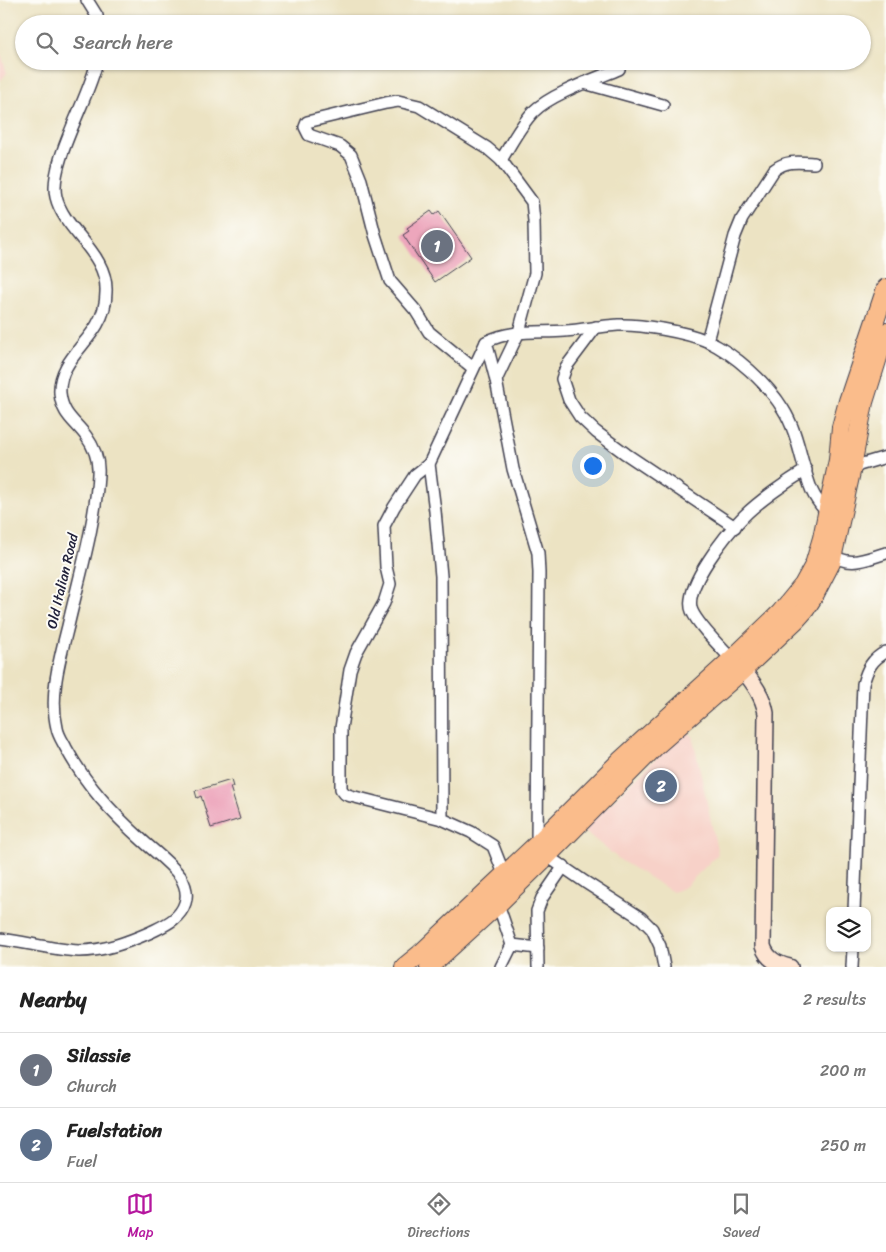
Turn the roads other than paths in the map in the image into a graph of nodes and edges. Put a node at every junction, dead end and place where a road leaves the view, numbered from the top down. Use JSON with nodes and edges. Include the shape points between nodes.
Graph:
{"nodes":[{"id":1,"x":86,"y":0,"type":"edge"},
{"id":2,"x":95,"y":15,"type":"edge"},
{"id":3,"x":94,"y":70,"type":"edge"},
{"id":4,"x":616,"y":70,"type":"edge"},
{"id":5,"x":584,"y":83,"type":"junction"},
{"id":6,"x":662,"y":105,"type":"dead end"},
{"id":7,"x":501,"y":160,"type":"junction"},
{"id":8,"x":814,"y":163,"type":"dead end"},
{"id":9,"x":886,"y":288,"type":"edge"},
{"id":10,"x":596,"y":328,"type":"junction"},
{"id":11,"x":519,"y":332,"type":"junction"},
{"id":12,"x":886,"y":332,"type":"edge"},
{"id":13,"x":707,"y":341,"type":"junction"},
{"id":14,"x":486,"y":342,"type":"junction"},
{"id":15,"x":474,"y":368,"type":"junction"},
{"id":16,"x":496,"y":380,"type":"junction"},
{"id":17,"x":886,"y":457,"type":"edge"},
{"id":18,"x":428,"y":464,"type":"junction"},
{"id":19,"x":806,"y":470,"type":"junction"},
{"id":20,"x":851,"y":472,"type":"junction"},
{"id":21,"x":827,"y":514,"type":"junction"},
{"id":22,"x":735,"y":527,"type":"junction"},
{"id":23,"x":826,"y":551,"type":"junction"},
{"id":24,"x":886,"y":553,"type":"edge"},
{"id":25,"x":886,"y":652,"type":"edge"},
{"id":26,"x":738,"y":665,"type":"junction"},
{"id":27,"x":442,"y":819,"type":"junction"},
{"id":28,"x":542,"y":850,"type":"junction"},
{"id":29,"x":564,"y":866,"type":"junction"},
{"id":30,"x":504,"y":874,"type":"junction"},
{"id":31,"x":498,"y":904,"type":"junction"},
{"id":32,"x":854,"y":907,"type":"edge"},
{"id":33,"x":0,"y":939,"type":"edge"},
{"id":34,"x":512,"y":945,"type":"junction"},
{"id":35,"x":538,"y":948,"type":"junction"},
{"id":36,"x":853,"y":952,"type":"edge"},
{"id":37,"x":404,"y":967,"type":"edge"},
{"id":38,"x":428,"y":967,"type":"edge"},
{"id":39,"x":501,"y":967,"type":"edge"},
{"id":40,"x":538,"y":967,"type":"edge"},
{"id":41,"x":664,"y":967,"type":"edge"},
{"id":42,"x":790,"y":967,"type":"edge"},
{"id":43,"x":852,"y":967,"type":"edge"}],
"edges":[{"from":1,"to":2,"type":"street"},
{"from":3,"to":33,"type":"street","name":"Old Italian Road","via":[[54,180],[56,198],[98,262],[107,289],[98,324],[67,365],[60,381],[62,403],[73,423],[87,437],[96,454],[98,470],[96,500],[59,661],[54,709],[57,731],[97,795],[173,868],[183,881],[187,896],[182,909],[171,922],[111,947],[73,950]]},
{"from":4,"to":5,"type":"street"},
{"from":5,"to":6,"type":"street"},
{"from":5,"to":7,"type":"street","via":[[544,103],[533,113]]},
{"from":7,"to":11,"type":"street","via":[[532,202],[534,221],[535,273]]},
{"from":7,"to":15,"type":"street","via":[[459,129],[410,103],[386,103],[310,121],[305,127],[309,135],[340,146],[351,155],[392,285],[416,311],[429,332]]},
{"from":8,"to":13,"type":"street","via":[[780,165],[742,219]]},
{"from":9,"to":21,"type":"main road","via":[[841,427]]},
{"from":10,"to":11,"type":"street"},
{"from":10,"to":13,"type":"street","via":[[619,325],[657,329]]},
{"from":10,"to":22,"type":"street","via":[[566,367],[562,379],[569,400],[580,417],[626,454]]},
{"from":11,"to":14,"type":"street"},
{"from":11,"to":16,"type":"street"},
{"from":12,"to":20,"type":"main road","via":[[864,402]]},
{"from":13,"to":19,"type":"street","via":[[745,367],[771,392],[793,428]]},
{"from":14,"to":15,"type":"street"},
{"from":14,"to":16,"type":"street"},
{"from":15,"to":18,"type":"street"},
{"from":16,"to":28,"type":"street","via":[[513,469],[538,552]]},
{"from":17,"to":20,"type":"street","via":[[859,464]]},
{"from":18,"to":27,"type":"street","via":[[441,576]]},
{"from":18,"to":27,"type":"street","via":[[415,475],[384,526],[390,584],[384,603],[350,670],[340,728],[341,789],[351,796]]},
{"from":19,"to":21,"type":"street","via":[[817,501]]},
{"from":19,"to":22,"type":"street","via":[[745,515]]},
{"from":20,"to":23,"type":"main road"},
{"from":21,"to":23,"type":"main road"},
{"from":22,"to":26,"type":"street","via":[[704,566],[690,598],[691,610],[703,627]]},
{"from":23,"to":24,"type":"street","via":[[845,562]]},
{"from":23,"to":26,"type":"main road","via":[[826,574],[805,610]]},
{"from":25,"to":32,"type":"street","via":[[869,666],[863,684]]},
{"from":26,"to":28,"type":"main road","via":[[651,741]]},
{"from":26,"to":42,"type":"street","via":[[752,681],[766,713],[763,946],[770,958]]},
{"from":27,"to":30,"type":"street","via":[[492,846]]},
{"from":28,"to":29,"type":"street"},
{"from":28,"to":30,"type":"main road"},
{"from":28,"to":31,"type":"main road"},
{"from":29,"to":35,"type":"street","via":[[537,911]]},
{"from":29,"to":41,"type":"street","via":[[652,929],[660,946]]},
{"from":30,"to":37,"type":"main road"},
{"from":31,"to":34,"type":"street"},
{"from":31,"to":38,"type":"main road"},
{"from":34,"to":35,"type":"street"},
{"from":34,"to":39,"type":"street"},
{"from":35,"to":40,"type":"street"},
{"from":36,"to":43,"type":"street"}]}
